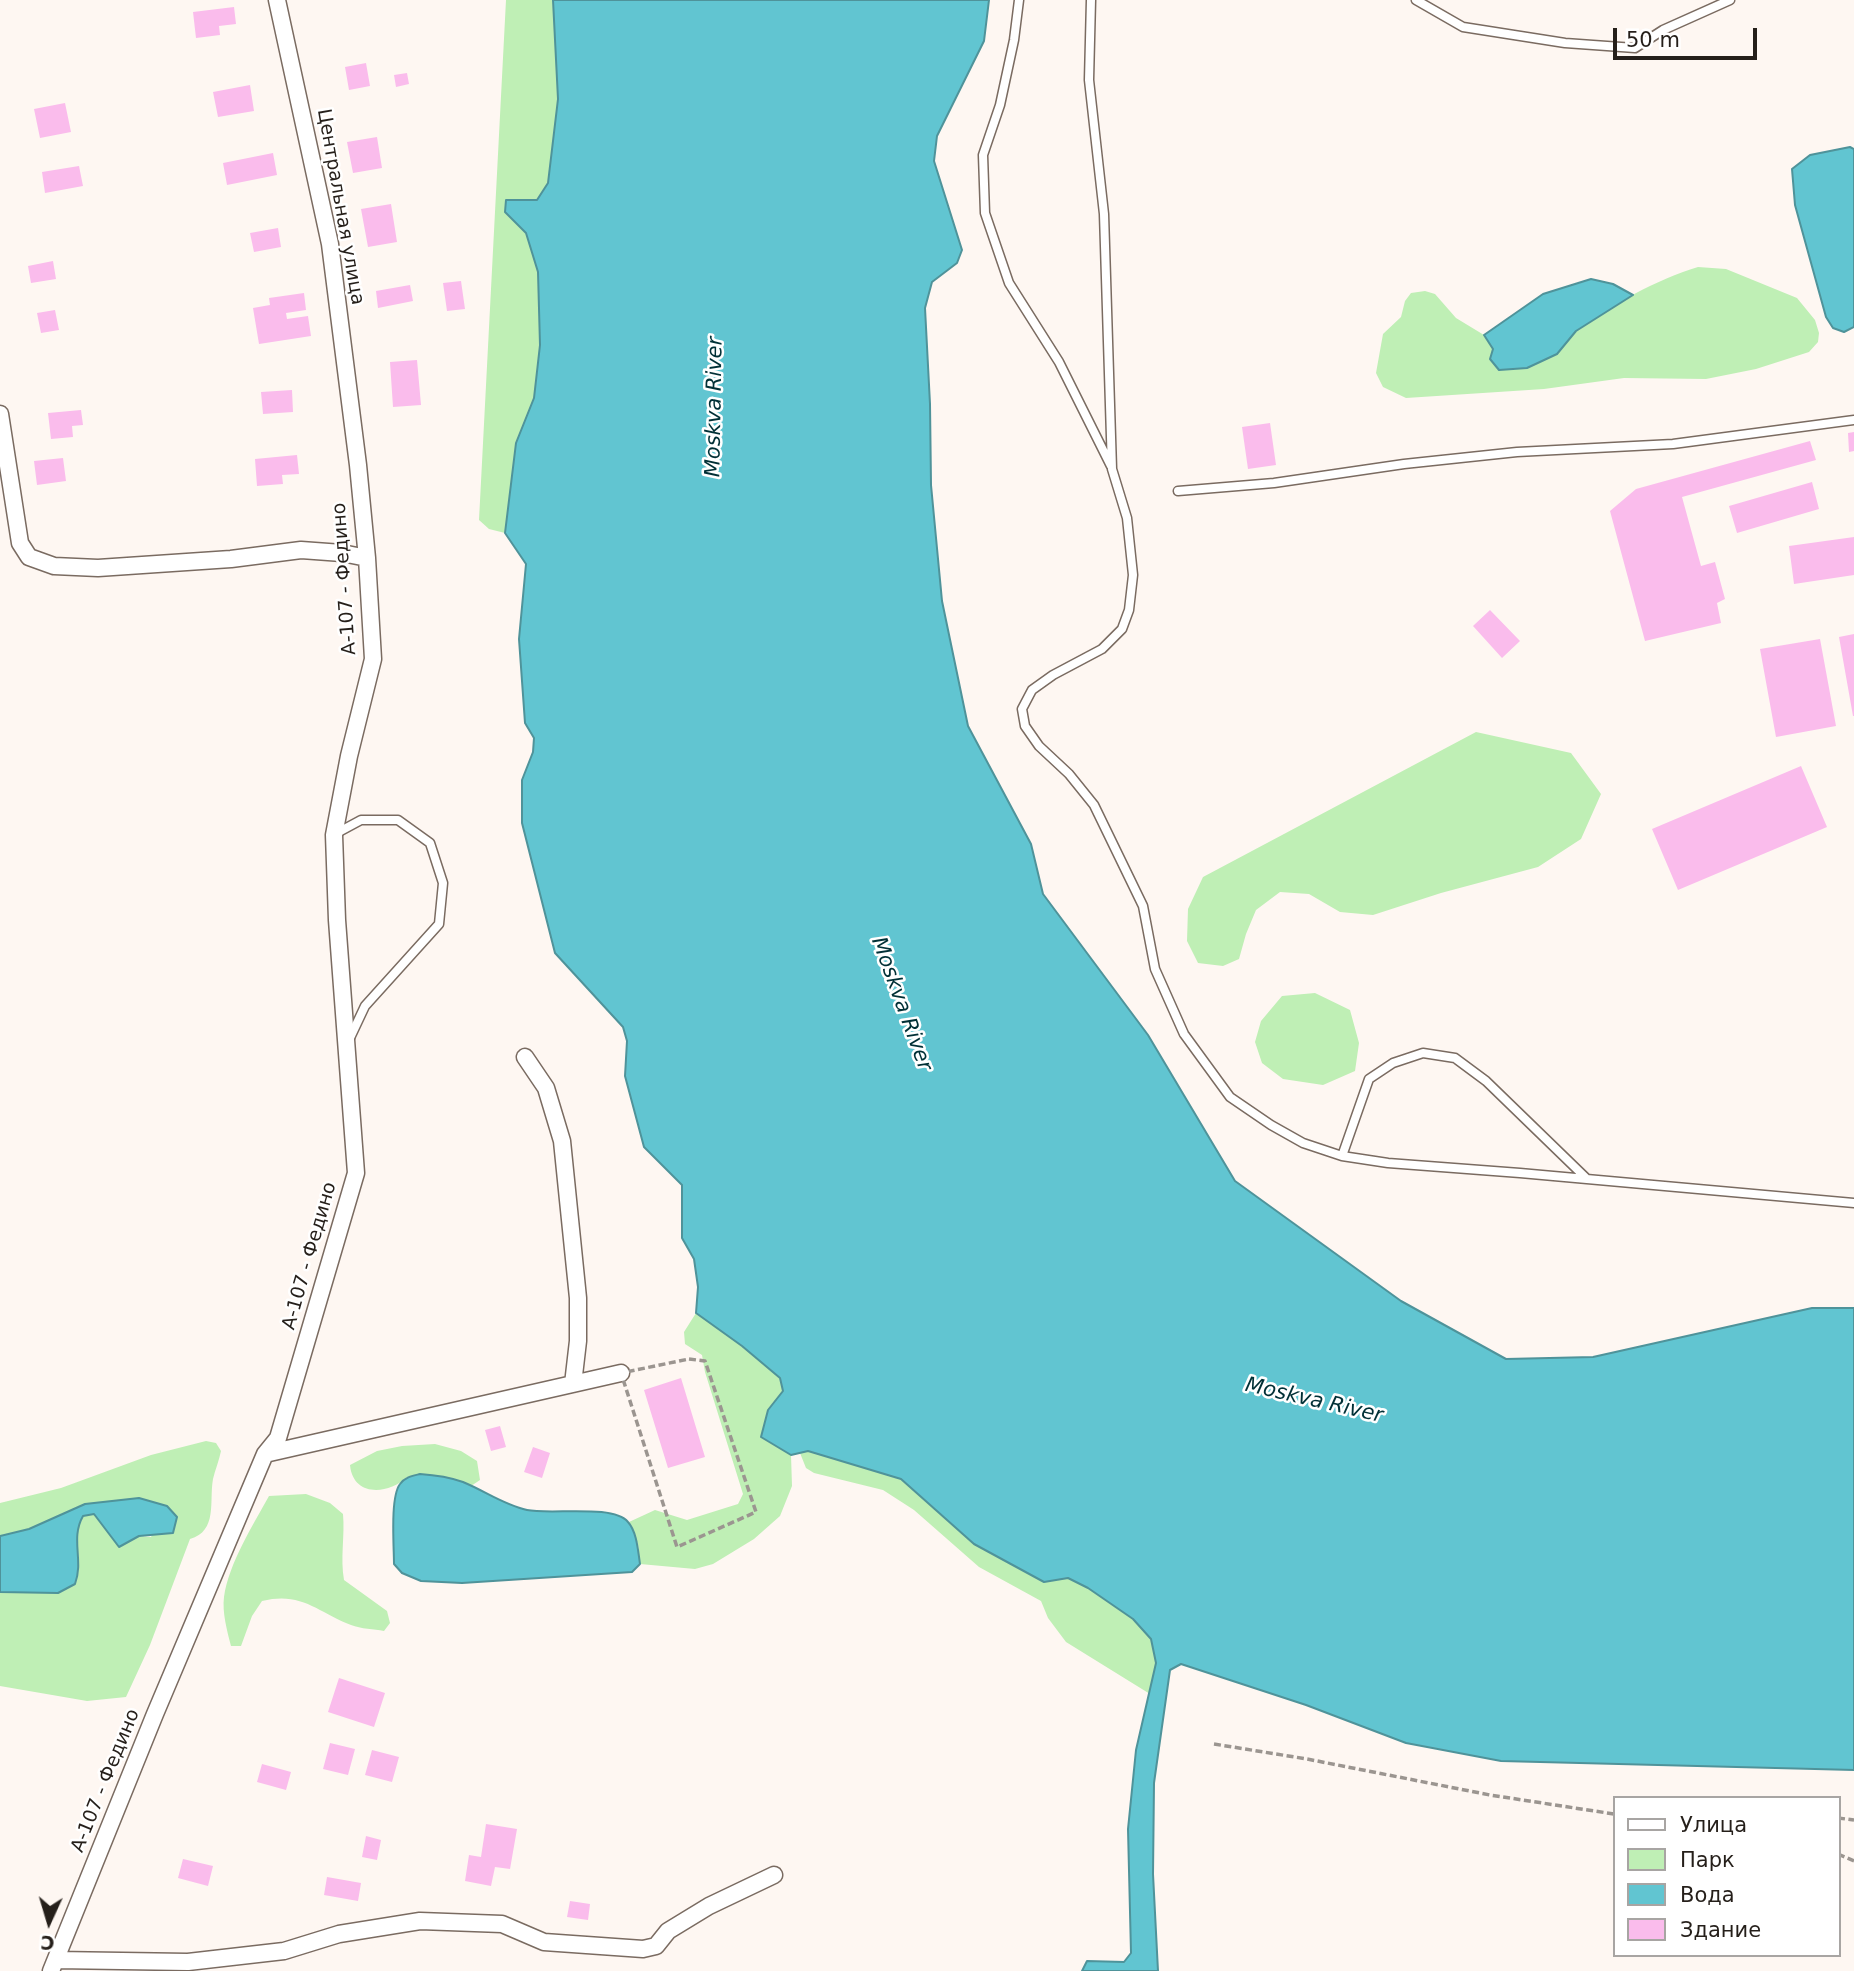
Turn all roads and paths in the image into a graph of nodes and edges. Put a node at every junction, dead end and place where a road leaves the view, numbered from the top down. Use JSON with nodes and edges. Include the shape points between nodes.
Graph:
{"nodes":[{"id":1,"x":277,"y":0,"type":"edge"},
{"id":2,"x":1018,"y":0,"type":"edge"},
{"id":3,"x":1091,"y":0,"type":"edge"},
{"id":4,"x":1416,"y":0,"type":"edge"},
{"id":5,"x":1730,"y":0,"type":"edge"},
{"id":6,"x":0,"y":414,"type":"edge"},
{"id":7,"x":1854,"y":420,"type":"edge"},
{"id":8,"x":358,"y":465,"type":"joint"},
{"id":9,"x":1112,"y":469,"type":"junction"},
{"id":10,"x":1178,"y":491,"type":"dead end"},
{"id":11,"x":368,"y":558,"type":"junction"},
{"id":12,"x":334,"y":835,"type":"junction"},
{"id":13,"x":347,"y":1046,"type":"junction"},
{"id":14,"x":525,"y":1057,"type":"dead end"},
{"id":15,"x":1342,"y":1156,"type":"junction"},
{"id":16,"x":1586,"y":1178,"type":"junction"},
{"id":17,"x":1854,"y":1203,"type":"edge"},
{"id":18,"x":621,"y":1373,"type":"junction"},
{"id":19,"x":573,"y":1384,"type":"junction"},
{"id":20,"x":265,"y":1454,"type":"junction"},
{"id":21,"x":1214,"y":1744,"type":"dead end"},
{"id":22,"x":1612,"y":1814,"type":"edge"},
{"id":23,"x":774,"y":1875,"type":"dead end"},
{"id":24,"x":53,"y":1966,"type":"edge"}],
"edges":[{"from":1,"to":8,"type":"street","name":"Центральная улица","via":[[330,244]]},
{"from":2,"to":9,"type":"lane","via":[[1000,105],[983,155],[985,213],[1009,284],[1059,362]]},
{"from":3,"to":9,"type":"lane","via":[[1089,80],[1104,215]]},
{"from":4,"to":5,"type":"lane","via":[[1463,27],[1565,43],[1635,48],[1662,30]]},
{"from":6,"to":11,"type":"street","via":[[20,543],[29,557],[54,566],[98,568],[301,550]]},
{"from":7,"to":10,"type":"lane","via":[[1673,444],[1517,452]]},
{"from":8,"to":11,"type":"street","name":"А-107 - Федино"},
{"from":9,"to":15,"type":"lane","via":[[1127,518],[1133,575],[1129,610],[1122,629],[1101,649],[1032,690],[1022,709],[1025,726],[1094,805],[1143,906],[1155,970],[1184,1034],[1205,1064],[1230,1097],[1271,1125],[1303,1143]]},
{"from":11,"to":12,"type":"street","name":"А-107 - Федино","via":[[373,659]]},
{"from":12,"to":13,"type":"street","name":"А-107 - Федино"},
{"from":12,"to":13,"type":"lane","via":[[361,820],[398,820],[430,843],[443,883],[439,924],[365,1006]]},
{"from":13,"to":20,"type":"street","name":"А-107 - Федино","via":[[356,1173],[278,1438]]},
{"from":14,"to":19,"type":"street","via":[[546,1088],[562,1141],[578,1298]]},
{"from":15,"to":16,"type":"lane"},
{"from":15,"to":16,"type":"lane","via":[[1369,1079],[1393,1063],[1423,1053],[1455,1058],[1486,1081]]},
{"from":16,"to":17,"type":"lane"},
{"from":18,"to":18,"type":"path","via":[[677,1547],[756,1512],[705,1361],[689,1359]]},
{"from":18,"to":19,"type":"street"},
{"from":19,"to":20,"type":"street"},
{"from":20,"to":24,"type":"street","name":"А-107 - Федино"},
{"from":21,"to":22,"type":"path"},
{"from":23,"to":24,"type":"street","via":[[709,1906],[668,1931],[656,1946],[643,1949],[544,1942],[502,1924],[420,1921],[339,1934],[284,1951],[188,1962]]}]}
